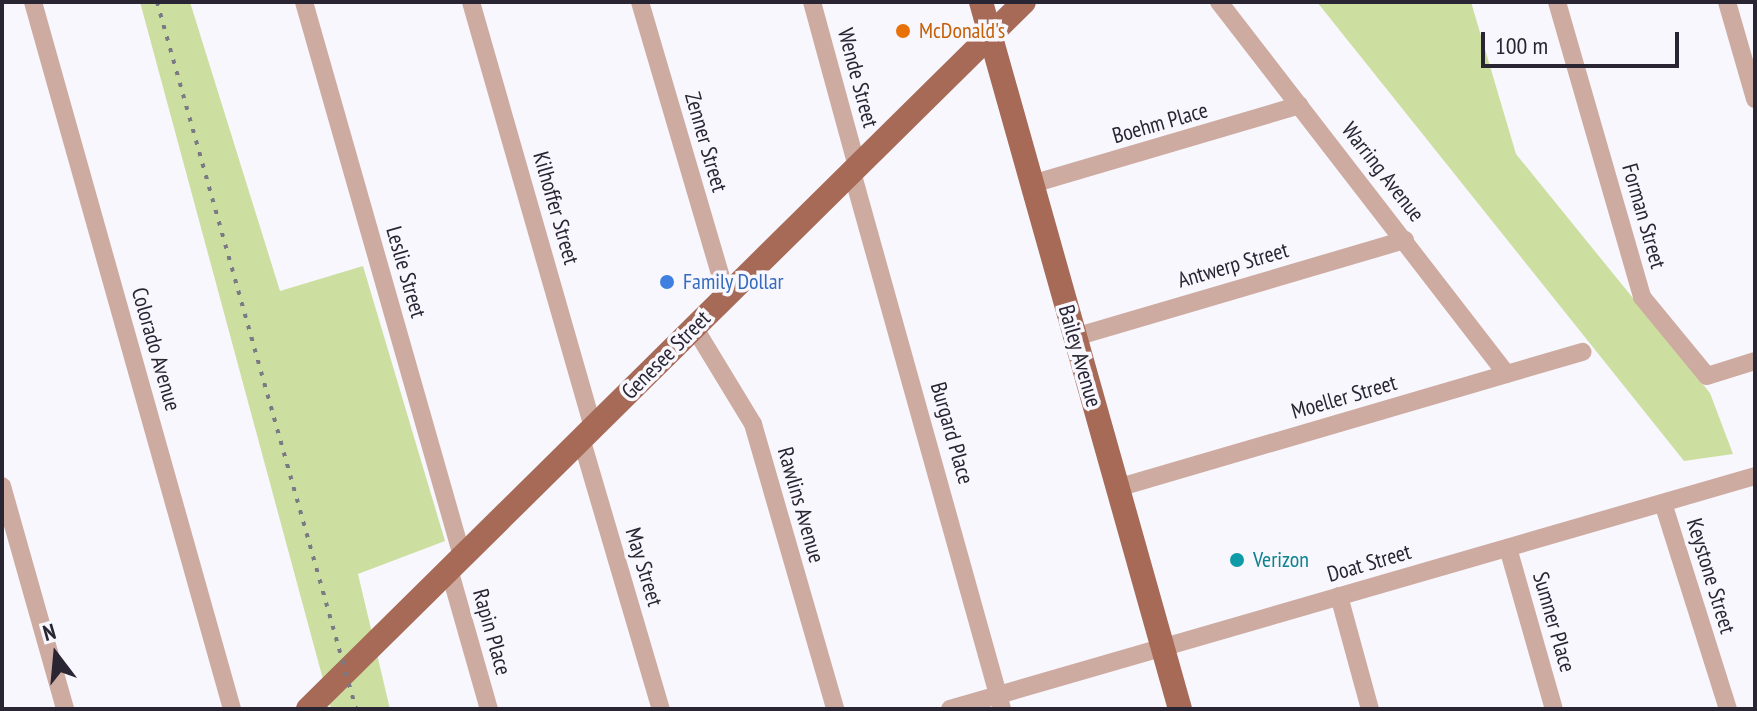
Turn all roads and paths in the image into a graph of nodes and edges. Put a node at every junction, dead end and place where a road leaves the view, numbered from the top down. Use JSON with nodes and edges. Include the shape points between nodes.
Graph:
{"nodes":[{"id":1,"x":33,"y":2,"type":"edge"},
{"id":2,"x":304,"y":2,"type":"edge"},
{"id":3,"x":471,"y":2,"type":"edge"},
{"id":4,"x":640,"y":2,"type":"edge"},
{"id":5,"x":812,"y":2,"type":"edge"},
{"id":6,"x":981,"y":2,"type":"edge"},
{"id":7,"x":1024,"y":2,"type":"edge"},
{"id":8,"x":1219,"y":2,"type":"edge"},
{"id":9,"x":1557,"y":2,"type":"edge"},
{"id":10,"x":1727,"y":2,"type":"edge"},
{"id":11,"x":990,"y":36,"type":"junction"},
{"id":12,"x":1755,"y":99,"type":"edge"},
{"id":13,"x":1300,"y":105,"type":"junction"},
{"id":14,"x":855,"y":169,"type":"junction"},
{"id":15,"x":1032,"y":184,"type":"junction"},
{"id":16,"x":1405,"y":240,"type":"junction"},
{"id":17,"x":726,"y":295,"type":"junction"},
{"id":18,"x":694,"y":327,"type":"junction"},
{"id":19,"x":1075,"y":337,"type":"junction"},
{"id":20,"x":1583,"y":352,"type":"dead end"},
{"id":21,"x":1755,"y":361,"type":"edge"},
{"id":22,"x":1507,"y":374,"type":"junction"},
{"id":23,"x":587,"y":432,"type":"junction"},
{"id":24,"x":1755,"y":476,"type":"edge"},
{"id":25,"x":2,"y":486,"type":"edge"},
{"id":26,"x":1117,"y":488,"type":"junction"},
{"id":27,"x":1663,"y":503,"type":"junction"},
{"id":28,"x":1508,"y":548,"type":"junction"},
{"id":29,"x":455,"y":562,"type":"junction"},
{"id":30,"x":1339,"y":596,"type":"junction"},
{"id":31,"x":1162,"y":645,"type":"junction"},
{"id":32,"x":1001,"y":702,"type":"edge"},
{"id":33,"x":65,"y":709,"type":"edge"},
{"id":34,"x":232,"y":709,"type":"edge"},
{"id":35,"x":308,"y":709,"type":"edge"},
{"id":36,"x":489,"y":709,"type":"edge"},
{"id":37,"x":661,"y":709,"type":"edge"},
{"id":38,"x":835,"y":709,"type":"edge"},
{"id":39,"x":950,"y":709,"type":"edge"},
{"id":40,"x":1180,"y":709,"type":"edge"},
{"id":41,"x":1370,"y":709,"type":"edge"},
{"id":42,"x":1554,"y":709,"type":"edge"},
{"id":43,"x":1728,"y":709,"type":"edge"}],
"edges":[{"from":1,"to":34,"type":"street","name":"Colorado Avenue"},
{"from":2,"to":29,"type":"street","name":"Leslie Street"},
{"from":3,"to":23,"type":"street","name":"Kilhoffer Street"},
{"from":4,"to":17,"type":"street","name":"Zenner Street"},
{"from":5,"to":14,"type":"street","name":"Wende Street"},
{"from":6,"to":11,"type":"main road","name":"Bailey Avenue"},
{"from":7,"to":11,"type":"main road","name":"Genesee Street"},
{"from":8,"to":13,"type":"street","name":"Warring Avenue"},
{"from":9,"to":21,"type":"street","name":"Forman Street","via":[[1642,297],[1707,376]]},
{"from":10,"to":12,"type":"street"},
{"from":11,"to":14,"type":"main road","name":"Genesee Street"},
{"from":11,"to":15,"type":"main road","name":"Bailey Avenue"},
{"from":13,"to":15,"type":"street","name":"Boehm Place"},
{"from":13,"to":16,"type":"street","name":"Warring Avenue"},
{"from":14,"to":17,"type":"main road","name":"Genesee Street"},
{"from":14,"to":32,"type":"street","name":"Burgard Place"},
{"from":15,"to":19,"type":"main road","name":"Bailey Avenue"},
{"from":16,"to":19,"type":"street","name":"Antwerp Street"},
{"from":16,"to":22,"type":"street","name":"Warring Avenue"},
{"from":17,"to":18,"type":"main road","name":"Genesee Street"},
{"from":18,"to":23,"type":"main road","name":"Genesee Street"},
{"from":18,"to":38,"type":"street","name":"Rawlins Avenue","via":[[753,424]]},
{"from":19,"to":26,"type":"main road","name":"Bailey Avenue"},
{"from":20,"to":22,"type":"street","name":"Moeller Street"},
{"from":22,"to":26,"type":"street","name":"Moeller Street"},
{"from":23,"to":29,"type":"main road","name":"Genesee Street"},
{"from":23,"to":37,"type":"street","name":"May Street"},
{"from":24,"to":27,"type":"street","name":"Doat Street"},
{"from":25,"to":33,"type":"street"},
{"from":26,"to":31,"type":"main road","name":"Bailey Avenue"},
{"from":27,"to":28,"type":"street","name":"Doat Street"},
{"from":27,"to":43,"type":"street","name":"Keystone Street"},
{"from":28,"to":30,"type":"street","name":"Doat Street"},
{"from":28,"to":42,"type":"street","name":"Sumner Place"},
{"from":29,"to":35,"type":"main road","name":"Genesee Street"},
{"from":29,"to":36,"type":"street","name":"Rapin Place"},
{"from":30,"to":31,"type":"street","name":"Doat Street"},
{"from":30,"to":41,"type":"street"},
{"from":31,"to":32,"type":"street","name":"Doat Street"},
{"from":31,"to":40,"type":"main road","name":"Bailey Avenue"},
{"from":32,"to":39,"type":"street","name":"Doat Street"}]}
